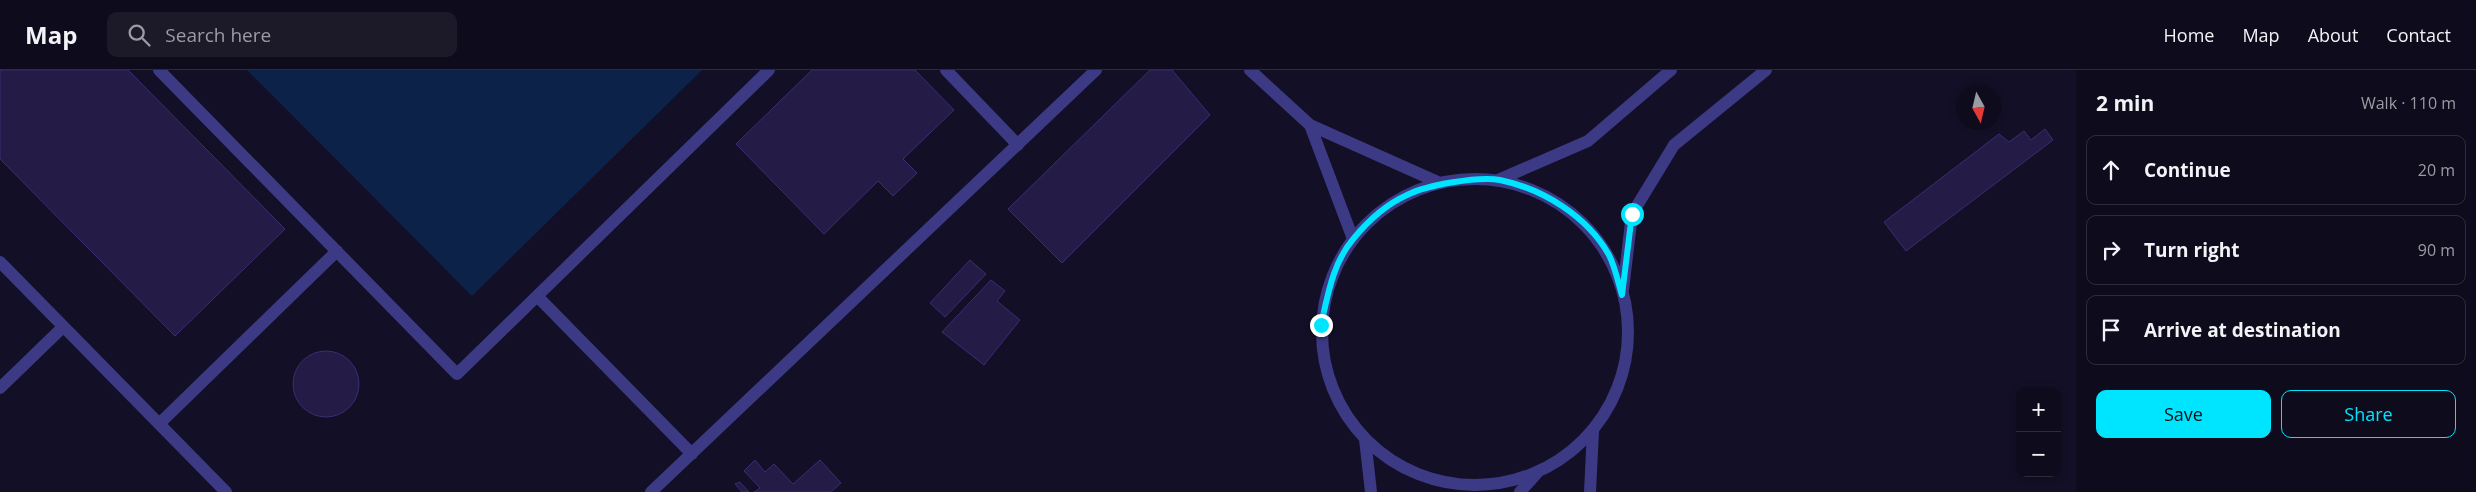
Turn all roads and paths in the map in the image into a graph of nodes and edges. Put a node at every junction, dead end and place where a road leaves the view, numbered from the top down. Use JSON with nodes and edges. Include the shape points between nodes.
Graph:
{"nodes":[{"id":1,"x":159,"y":70,"type":"edge"},
{"id":2,"x":769,"y":70,"type":"edge"},
{"id":3,"x":946,"y":70,"type":"edge"},
{"id":4,"x":1096,"y":70,"type":"edge"},
{"id":5,"x":1250,"y":70,"type":"edge"},
{"id":6,"x":1671,"y":70,"type":"edge"},
{"id":7,"x":1766,"y":70,"type":"edge"},
{"id":8,"x":1310,"y":125,"type":"junction"},
{"id":9,"x":1018,"y":145,"type":"junction"},
{"id":10,"x":1498,"y":180,"type":"junction"},
{"id":11,"x":1440,"y":183,"type":"junction"},
{"id":12,"x":1353,"y":239,"type":"junction"},
{"id":13,"x":337,"y":251,"type":"junction"},
{"id":14,"x":0,"y":262,"type":"edge"},
{"id":15,"x":1622,"y":295,"type":"junction"},
{"id":16,"x":537,"y":296,"type":"junction"},
{"id":17,"x":64,"y":326,"type":"junction"},
{"id":18,"x":0,"y":388,"type":"edge"},
{"id":19,"x":159,"y":424,"type":"junction"},
{"id":20,"x":1593,"y":431,"type":"junction"},
{"id":21,"x":1364,"y":439,"type":"junction"},
{"id":22,"x":692,"y":454,"type":"junction"},
{"id":23,"x":1536,"y":473,"type":"junction"},
{"id":24,"x":226,"y":492,"type":"edge"},
{"id":25,"x":651,"y":492,"type":"edge"},
{"id":26,"x":1371,"y":492,"type":"edge"},
{"id":27,"x":1520,"y":492,"type":"edge"},
{"id":28,"x":1590,"y":492,"type":"edge"}],
"edges":[{"from":1,"to":13,"type":"street"},
{"from":2,"to":16,"type":"street"},
{"from":3,"to":9,"type":"street"},
{"from":4,"to":9,"type":"street"},
{"from":5,"to":8,"type":"street"},
{"from":6,"to":10,"type":"street","via":[[1588,141]]},
{"from":7,"to":15,"type":"street","via":[[1674,145],[1632,214]]},
{"from":8,"to":11,"type":"street"},
{"from":8,"to":12,"type":"street"},
{"from":9,"to":22,"type":"street"},
{"from":10,"to":11,"type":"street"},
{"from":10,"to":15,"type":"street","via":[[1545,196],[1573,213],[1609,256]]},
{"from":11,"to":12,"type":"street","via":[[1407,195],[1377,214]]},
{"from":12,"to":21,"type":"street","via":[[1332,276],[1321,325],[1328,378],[1347,418]]},
{"from":13,"to":16,"type":"street","via":[[457,374]]},
{"from":13,"to":19,"type":"street"},
{"from":14,"to":17,"type":"street"},
{"from":15,"to":20,"type":"street","via":[[1628,316],[1627,357],[1620,385]]},
{"from":16,"to":22,"type":"street"},
{"from":17,"to":18,"type":"street"},
{"from":17,"to":19,"type":"street"},
{"from":19,"to":24,"type":"street"},
{"from":20,"to":23,"type":"street","via":[[1569,454]]},
{"from":20,"to":28,"type":"street"},
{"from":21,"to":23,"type":"street","via":[[1387,458],[1412,472],[1457,484],[1493,485]]},
{"from":21,"to":26,"type":"street"},
{"from":22,"to":25,"type":"street"},
{"from":23,"to":27,"type":"street"}]}
